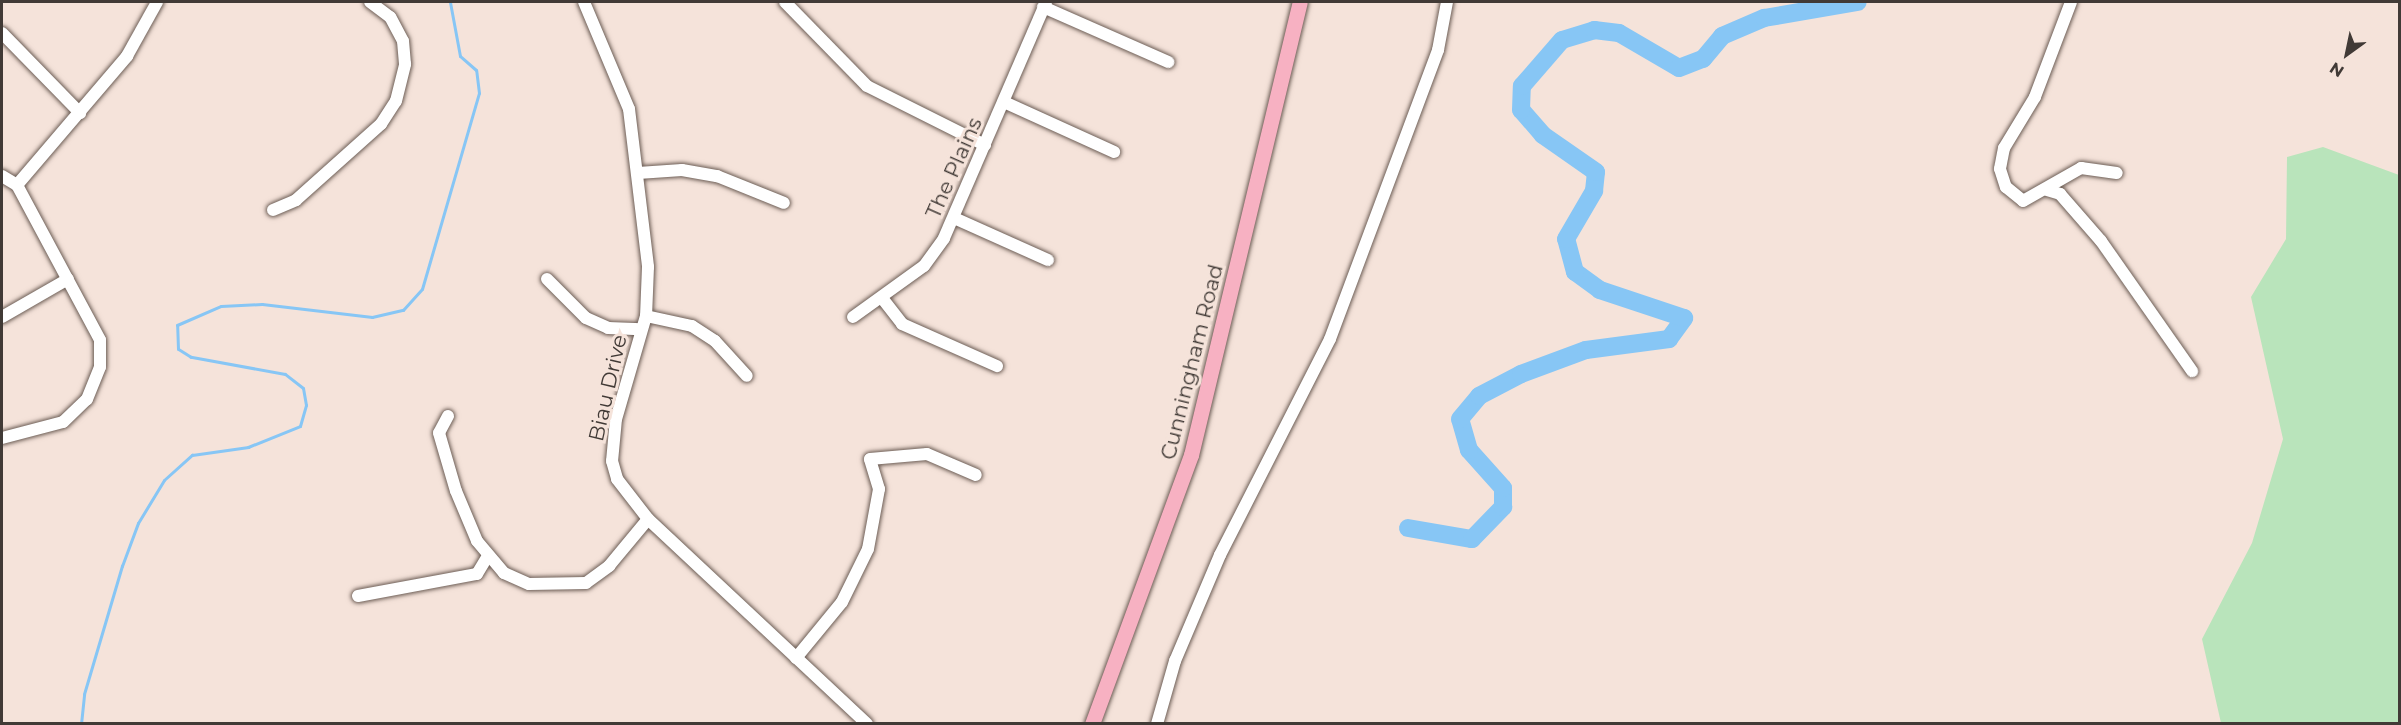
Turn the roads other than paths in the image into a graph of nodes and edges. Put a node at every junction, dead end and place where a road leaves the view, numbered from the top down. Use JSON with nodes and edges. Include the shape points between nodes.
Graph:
{"nodes":[{"id":1,"x":158,"y":2,"type":"edge"},
{"id":2,"x":370,"y":2,"type":"edge"},
{"id":3,"x":584,"y":2,"type":"edge"},
{"id":4,"x":1300,"y":2,"type":"edge"},
{"id":5,"x":1447,"y":2,"type":"edge"},
{"id":6,"x":2071,"y":2,"type":"edge"},
{"id":7,"x":1045,"y":4,"type":"edge"},
{"id":8,"x":789,"y":6,"type":"edge"},
{"id":9,"x":2,"y":27,"type":"edge"},
{"id":10,"x":1168,"y":62,"type":"dead end"},
{"id":11,"x":1004,"y":102,"type":"junction"},
{"id":12,"x":80,"y":113,"type":"junction"},
{"id":13,"x":985,"y":144,"type":"junction"},
{"id":14,"x":1114,"y":153,"type":"dead end"},
{"id":15,"x":2117,"y":172,"type":"dead end"},
{"id":16,"x":638,"y":173,"type":"junction"},
{"id":17,"x":2,"y":176,"type":"edge"},
{"id":18,"x":18,"y":185,"type":"junction"},
{"id":19,"x":2047,"y":190,"type":"junction"},
{"id":20,"x":784,"y":203,"type":"dead end"},
{"id":21,"x":273,"y":210,"type":"dead end"},
{"id":22,"x":954,"y":218,"type":"junction"},
{"id":23,"x":1048,"y":260,"type":"dead end"},
{"id":24,"x":68,"y":279,"type":"junction"},
{"id":25,"x":547,"y":279,"type":"dead end"},
{"id":26,"x":882,"y":298,"type":"junction"},
{"id":27,"x":646,"y":316,"type":"junction"},
{"id":28,"x":2,"y":317,"type":"edge"},
{"id":29,"x":853,"y":317,"type":"dead end"},
{"id":30,"x":641,"y":329,"type":"junction"},
{"id":31,"x":997,"y":366,"type":"dead end"},
{"id":32,"x":2192,"y":371,"type":"dead end"},
{"id":33,"x":747,"y":376,"type":"dead end"},
{"id":34,"x":448,"y":416,"type":"dead end"},
{"id":35,"x":2,"y":438,"type":"edge"},
{"id":36,"x":976,"y":476,"type":"dead end"},
{"id":37,"x":648,"y":519,"type":"junction"},
{"id":38,"x":488,"y":556,"type":"junction"},
{"id":39,"x":358,"y":596,"type":"dead end"},
{"id":40,"x":796,"y":658,"type":"junction"},
{"id":41,"x":867,"y":723,"type":"edge"},
{"id":42,"x":1092,"y":723,"type":"edge"},
{"id":43,"x":1157,"y":723,"type":"edge"}],
"edges":[{"from":1,"to":12,"type":"street","via":[[127,56]]},
{"from":2,"to":21,"type":"street","via":[[390,17],[403,41],[405,64],[396,100],[381,124],[296,200]]},
{"from":3,"to":16,"type":"street","name":"Biau Drive","via":[[629,109]]},
{"from":4,"to":42,"type":"main road","name":"Cunningham Road","via":[[1191,455]]},
{"from":5,"to":43,"type":"street","via":[[1438,50],[1330,339],[1220,555],[1175,661]]},
{"from":6,"to":19,"type":"street","via":[[2035,96],[2004,148],[2000,169],[2015,200]]},
{"from":7,"to":10,"type":"street"},
{"from":7,"to":11,"type":"street","name":"The Plains"},
{"from":8,"to":13,"type":"street","via":[[867,86]]},
{"from":9,"to":12,"type":"street"},
{"from":11,"to":13,"type":"street","name":"The Plains"},
{"from":11,"to":14,"type":"street"},
{"from":12,"to":18,"type":"street"},
{"from":13,"to":22,"type":"street","name":"The Plains"},
{"from":15,"to":19,"type":"street","via":[[2081,168]]},
{"from":16,"to":20,"type":"street","via":[[682,170],[717,176]]},
{"from":16,"to":27,"type":"street","name":"Biau Drive","via":[[648,267]]},
{"from":17,"to":18,"type":"street"},
{"from":18,"to":24,"type":"street"},
{"from":19,"to":32,"type":"street","via":[[2060,194],[2101,241]]},
{"from":22,"to":23,"type":"street"},
{"from":22,"to":26,"type":"street","name":"The Plains","via":[[924,266]]},
{"from":24,"to":28,"type":"street"},
{"from":24,"to":35,"type":"street","via":[[100,340],[100,367],[87,399],[63,422]]},
{"from":25,"to":30,"type":"street","via":[[586,318],[608,328]]},
{"from":26,"to":29,"type":"street","name":"The Plains"},
{"from":26,"to":31,"type":"street","via":[[902,324]]},
{"from":27,"to":30,"type":"street","name":"Biau Drive"},
{"from":27,"to":33,"type":"street","via":[[692,326],[715,341]]},
{"from":30,"to":37,"type":"street","name":"Biau Drive","via":[[616,419],[612,461],[617,479]]},
{"from":34,"to":38,"type":"street","via":[[439,433],[456,491]]},
{"from":36,"to":40,"type":"street","via":[[927,454],[870,459],[879,489],[879,513],[868,549],[842,602]]},
{"from":37,"to":38,"type":"street","via":[[609,566],[586,583],[529,584],[504,573]]},
{"from":37,"to":40,"type":"street","name":"Biau Drive"},
{"from":38,"to":39,"type":"street","via":[[477,574]]},
{"from":40,"to":41,"type":"street","name":"Biau Drive"}]}
